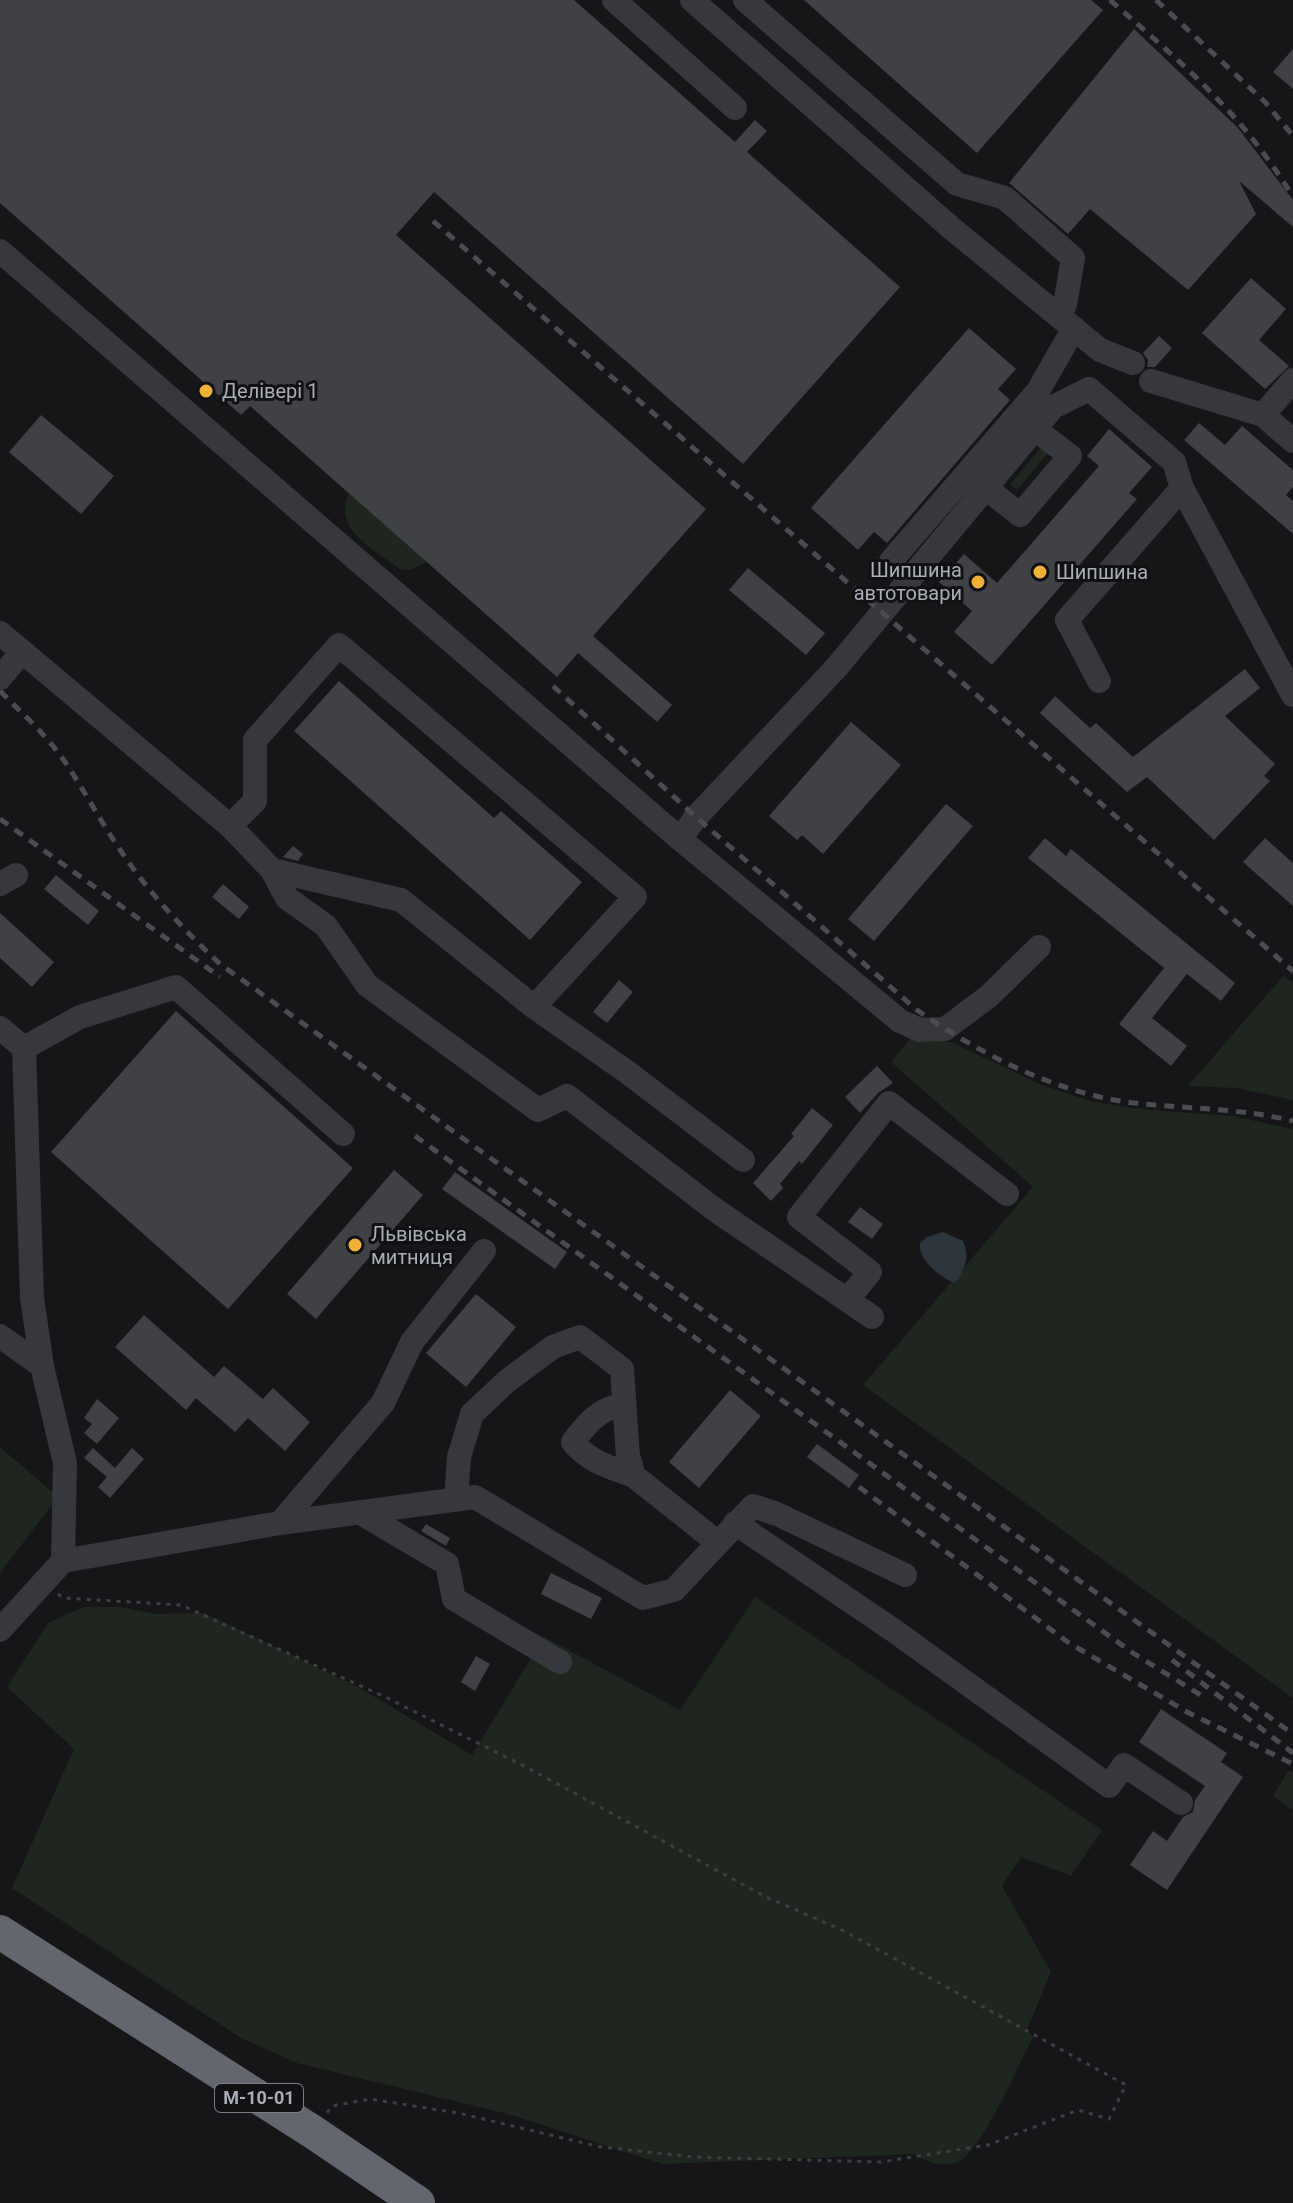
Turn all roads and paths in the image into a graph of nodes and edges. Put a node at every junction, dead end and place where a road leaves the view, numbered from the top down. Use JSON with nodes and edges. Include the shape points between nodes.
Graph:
{"nodes":[{"id":1,"x":614,"y":0,"type":"edge"},
{"id":2,"x":692,"y":0,"type":"edge"},
{"id":3,"x":745,"y":0,"type":"edge"},
{"id":4,"x":735,"y":108,"type":"dead end"},
{"id":5,"x":0,"y":251,"type":"edge"},
{"id":6,"x":1065,"y":321,"type":"junction"},
{"id":7,"x":1100,"y":350,"type":"junction"},
{"id":8,"x":1133,"y":363,"type":"dead end"},
{"id":9,"x":1293,"y":380,"type":"edge"},
{"id":10,"x":1151,"y":381,"type":"dead end"},
{"id":11,"x":1089,"y":389,"type":"junction"},
{"id":12,"x":1263,"y":415,"type":"junction"},
{"id":13,"x":1035,"y":429,"type":"junction"},
{"id":14,"x":1293,"y":441,"type":"edge"},
{"id":15,"x":986,"y":488,"type":"junction"},
{"id":16,"x":1182,"y":488,"type":"junction"},
{"id":17,"x":891,"y":561,"type":"dead end"},
{"id":18,"x":0,"y":633,"type":"edge"},
{"id":19,"x":22,"y":652,"type":"junction"},
{"id":20,"x":0,"y":678,"type":"edge"},
{"id":21,"x":1099,"y":681,"type":"dead end"},
{"id":22,"x":1293,"y":695,"type":"edge"},
{"id":23,"x":230,"y":826,"type":"junction"},
{"id":24,"x":680,"y":839,"type":"junction"},
{"id":25,"x":272,"y":870,"type":"junction"},
{"id":26,"x":1039,"y":947,"type":"dead end"},
{"id":27,"x":534,"y":1007,"type":"junction"},
{"id":28,"x":0,"y":1028,"type":"edge"},
{"id":29,"x":24,"y":1048,"type":"junction"},
{"id":30,"x":343,"y":1134,"type":"dead end"},
{"id":31,"x":743,"y":1160,"type":"dead end"},
{"id":32,"x":1007,"y":1194,"type":"dead end"},
{"id":33,"x":484,"y":1251,"type":"dead end"},
{"id":34,"x":848,"y":1299,"type":"junction"},
{"id":35,"x":872,"y":1317,"type":"dead end"},
{"id":36,"x":0,"y":1336,"type":"edge"},
{"id":37,"x":42,"y":1366,"type":"junction"},
{"id":38,"x":624,"y":1404,"type":"junction"},
{"id":39,"x":634,"y":1476,"type":"junction"},
{"id":40,"x":456,"y":1500,"type":"junction"},
{"id":41,"x":359,"y":1512,"type":"junction"},
{"id":42,"x":280,"y":1523,"type":"junction"},
{"id":43,"x":735,"y":1523,"type":"junction"},
{"id":44,"x":717,"y":1542,"type":"junction"},
{"id":45,"x":63,"y":1561,"type":"junction"},
{"id":46,"x":905,"y":1575,"type":"dead end"},
{"id":47,"x":44,"y":1582,"type":"junction"},
{"id":48,"x":0,"y":1630,"type":"edge"},
{"id":49,"x":560,"y":1662,"type":"dead end"},
{"id":50,"x":1181,"y":1803,"type":"dead end"},
{"id":51,"x":0,"y":1932,"type":"edge"},
{"id":52,"x":313,"y":2132,"type":"junction"},
{"id":53,"x":418,"y":2203,"type":"edge"}],
"edges":[{"from":1,"to":4,"type":"lane"},
{"from":2,"to":6,"type":"lane"},
{"from":3,"to":6,"type":"lane","via":[[957,184],[1005,198],[1073,258]]},
{"from":5,"to":24,"type":"lane"},
{"from":6,"to":7,"type":"lane"},
{"from":6,"to":17,"type":"lane","via":[[1038,391]]},
{"from":7,"to":8,"type":"lane"},
{"from":7,"to":11,"type":"lane"},
{"from":9,"to":12,"type":"lane"},
{"from":10,"to":12,"type":"lane"},
{"from":11,"to":13,"type":"lane","via":[[1053,407]]},
{"from":11,"to":16,"type":"lane","via":[[1174,462]]},
{"from":12,"to":14,"type":"lane"},
{"from":13,"to":15,"type":"lane"},
{"from":13,"to":15,"type":"lane","via":[[1070,456],[1020,515]]},
{"from":15,"to":24,"type":"lane","via":[[836,668]]},
{"from":16,"to":21,"type":"lane","via":[[1067,620]]},
{"from":16,"to":22,"type":"lane"},
{"from":18,"to":19,"type":"lane"},
{"from":19,"to":20,"type":"lane"},
{"from":19,"to":23,"type":"lane"},
{"from":23,"to":25,"type":"lane"},
{"from":23,"to":27,"type":"lane","via":[[255,801],[255,740],[339,645],[635,897]]},
{"from":24,"to":26,"type":"lane","via":[[900,1021],[920,1030],[945,1029],[989,996]]},
{"from":25,"to":27,"type":"lane","via":[[401,900]]},
{"from":25,"to":34,"type":"lane","via":[[287,898],[326,926],[367,985],[538,1110],[567,1096],[714,1209]]},
{"from":27,"to":31,"type":"lane"},
{"from":28,"to":29,"type":"lane"},
{"from":29,"to":30,"type":"lane","via":[[80,1017],[176,987]]},
{"from":29,"to":37,"type":"lane","via":[[32,1298]]},
{"from":32,"to":34,"type":"lane","via":[[889,1103],[799,1217],[870,1272]]},
{"from":33,"to":42,"type":"lane","via":[[412,1342],[383,1403]]},
{"from":34,"to":35,"type":"lane"},
{"from":36,"to":37,"type":"lane"},
{"from":37,"to":45,"type":"lane","via":[[65,1463]]},
{"from":38,"to":39,"type":"lane"},
{"from":38,"to":39,"type":"lane","via":[[591,1419],[573,1442],[604,1465]]},
{"from":38,"to":40,"type":"lane","via":[[622,1369],[580,1337],[553,1347],[472,1414],[459,1457]]},
{"from":39,"to":44,"type":"lane"},
{"from":40,"to":41,"type":"lane"},
{"from":40,"to":44,"type":"lane","via":[[475,1497],[643,1598],[674,1590]]},
{"from":41,"to":42,"type":"lane"},
{"from":41,"to":49,"type":"lane","via":[[447,1564],[454,1599]]},
{"from":42,"to":45,"type":"lane"},
{"from":43,"to":44,"type":"lane"},
{"from":43,"to":46,"type":"lane","via":[[753,1506]]},
{"from":43,"to":50,"type":"lane","via":[[1109,1786],[1124,1765]]},
{"from":45,"to":47,"type":"lane"},
{"from":47,"to":48,"type":"lane"},
{"from":47,"to":52,"type":"path","via":[[63,1598],[181,1605],[381,1695],[766,1897],[844,1931],[1126,2085],[1109,2119],[1078,2110],[988,2145],[881,2162],[694,2157],[601,2147],[458,2113],[370,2099],[332,2106]]},
{"from":51,"to":52,"type":"highway","number":"М-10-01"},
{"from":52,"to":53,"type":"highway","number":"М-10-01"}]}
